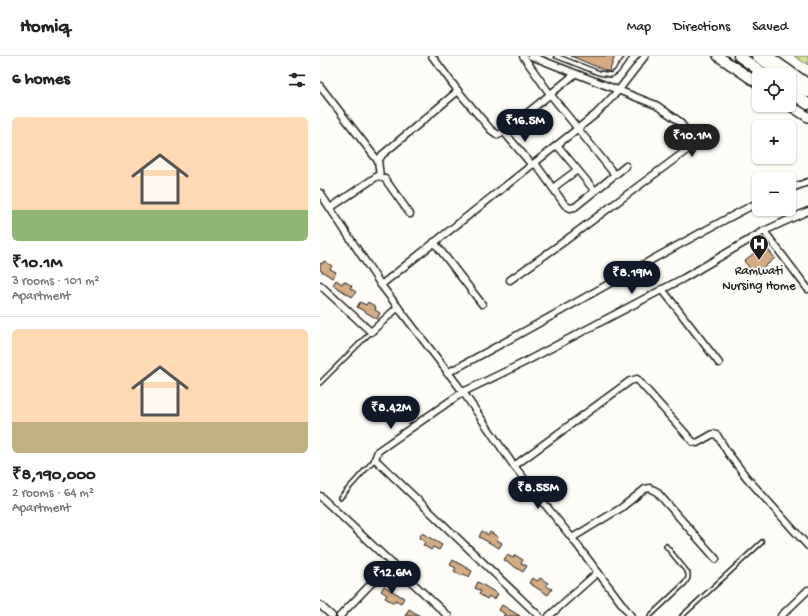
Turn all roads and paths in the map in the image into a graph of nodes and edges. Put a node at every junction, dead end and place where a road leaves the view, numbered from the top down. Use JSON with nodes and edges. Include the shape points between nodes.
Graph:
{"nodes":[{"id":1,"x":432,"y":56,"type":"edge"},
{"id":2,"x":522,"y":56,"type":"edge"},
{"id":3,"x":531,"y":56,"type":"edge"},
{"id":4,"x":556,"y":56,"type":"edge"},
{"id":5,"x":628,"y":56,"type":"edge"},
{"id":6,"x":645,"y":56,"type":"edge"},
{"id":7,"x":718,"y":56,"type":"edge"},
{"id":8,"x":739,"y":56,"type":"edge"},
{"id":9,"x":757,"y":56,"type":"edge"},
{"id":10,"x":768,"y":56,"type":"edge"},
{"id":11,"x":756,"y":68,"type":"edge"},
{"id":12,"x":774,"y":68,"type":"edge"},
{"id":13,"x":575,"y":74,"type":"junction"},
{"id":14,"x":752,"y":79,"type":"edge"},
{"id":15,"x":796,"y":84,"type":"edge"},
{"id":16,"x":808,"y":84,"type":"edge"},
{"id":17,"x":320,"y":86,"type":"edge"},
{"id":18,"x":458,"y":90,"type":"junction"},
{"id":19,"x":618,"y":91,"type":"junction"},
{"id":20,"x":808,"y":92,"type":"edge"},
{"id":21,"x":550,"y":94,"type":"junction"},
{"id":22,"x":796,"y":96,"type":"edge"},
{"id":23,"x":808,"y":104,"type":"edge"},
{"id":24,"x":796,"y":110,"type":"edge"},
{"id":25,"x":808,"y":118,"type":"edge"},
{"id":26,"x":578,"y":129,"type":"junction"},
{"id":27,"x":504,"y":132,"type":"junction"},
{"id":28,"x":558,"y":145,"type":"junction"},
{"id":29,"x":378,"y":161,"type":"junction"},
{"id":30,"x":534,"y":164,"type":"junction"},
{"id":31,"x":626,"y":166,"type":"dead end"},
{"id":32,"x":577,"y":170,"type":"junction"},
{"id":33,"x":615,"y":175,"type":"junction"},
{"id":34,"x":380,"y":176,"type":"junction"},
{"id":35,"x":808,"y":182,"type":"edge"},
{"id":36,"x":796,"y":186,"type":"edge"},
{"id":37,"x":553,"y":188,"type":"junction"},
{"id":38,"x":595,"y":191,"type":"junction"},
{"id":39,"x":320,"y":193,"type":"edge"},
{"id":40,"x":752,"y":206,"type":"edge"},
{"id":41,"x":330,"y":208,"type":"junction"},
{"id":42,"x":808,"y":211,"type":"edge"},
{"id":43,"x":410,"y":214,"type":"dead end"},
{"id":44,"x":764,"y":231,"type":"junction"},
{"id":45,"x":434,"y":242,"type":"junction"},
{"id":46,"x":510,"y":280,"type":"dead end"},
{"id":47,"x":381,"y":284,"type":"junction"},
{"id":48,"x":320,"y":285,"type":"edge"},
{"id":49,"x":662,"y":289,"type":"junction"},
{"id":50,"x":808,"y":289,"type":"edge"},
{"id":51,"x":482,"y":304,"type":"dead end"},
{"id":52,"x":398,"y":307,"type":"junction"},
{"id":53,"x":371,"y":332,"type":"junction"},
{"id":54,"x":719,"y":363,"type":"dead end"},
{"id":55,"x":447,"y":373,"type":"junction"},
{"id":56,"x":320,"y":383,"type":"edge"},
{"id":57,"x":463,"y":392,"type":"junction"},
{"id":58,"x":375,"y":459,"type":"junction"},
{"id":59,"x":514,"y":466,"type":"junction"},
{"id":60,"x":320,"y":496,"type":"edge"},
{"id":61,"x":340,"y":498,"type":"dead end"},
{"id":62,"x":572,"y":538,"type":"junction"},
{"id":63,"x":762,"y":542,"type":"dead end"},
{"id":64,"x":666,"y":546,"type":"dead end"},
{"id":65,"x":808,"y":546,"type":"edge"},
{"id":66,"x":716,"y":559,"type":"dead end"},
{"id":67,"x":391,"y":562,"type":"junction"},
{"id":68,"x":598,"y":572,"type":"junction"},
{"id":69,"x":808,"y":590,"type":"edge"},
{"id":70,"x":320,"y":605,"type":"edge"},
{"id":71,"x":784,"y":614,"type":"edge"},
{"id":72,"x":332,"y":616,"type":"edge"},
{"id":73,"x":340,"y":616,"type":"edge"},
{"id":74,"x":448,"y":616,"type":"edge"},
{"id":75,"x":539,"y":616,"type":"edge"},
{"id":76,"x":549,"y":616,"type":"edge"},
{"id":77,"x":631,"y":616,"type":"edge"},
{"id":78,"x":650,"y":616,"type":"edge"},
{"id":79,"x":682,"y":616,"type":"edge"},
{"id":80,"x":792,"y":616,"type":"edge"}],
"edges":[{"from":1,"to":18,"type":"street"},
{"from":2,"to":21,"type":"street"},
{"from":3,"to":13,"type":"street"},
{"from":4,"to":5,"type":"lane","via":[[610,75],[616,72]]},
{"from":6,"to":19,"type":"street"},
{"from":7,"to":14,"type":"main road"},
{"from":8,"to":11,"type":"highway"},
{"from":9,"to":12,"type":"highway"},
{"from":10,"to":16,"type":"main road"},
{"from":13,"to":19,"type":"street"},
{"from":13,"to":21,"type":"street"},
{"from":15,"to":20,"type":"highway"},
{"from":17,"to":29,"type":"street"},
{"from":18,"to":27,"type":"street","via":[[493,133],[498,135]]},
{"from":18,"to":29,"type":"street"},
{"from":19,"to":26,"type":"street"},
{"from":19,"to":46,"type":"street","via":[[656,105],[679,121],[694,141],[693,145]]},
{"from":21,"to":26,"type":"street"},
{"from":21,"to":27,"type":"street"},
{"from":22,"to":23,"type":"highway"},
{"from":24,"to":25,"type":"main road"},
{"from":26,"to":28,"type":"street"},
{"from":26,"to":33,"type":"street"},
{"from":27,"to":30,"type":"street"},
{"from":28,"to":30,"type":"street"},
{"from":28,"to":32,"type":"street"},
{"from":29,"to":34,"type":"street"},
{"from":30,"to":37,"type":"street"},
{"from":30,"to":45,"type":"street"},
{"from":31,"to":33,"type":"street"},
{"from":32,"to":37,"type":"street"},
{"from":32,"to":38,"type":"street"},
{"from":33,"to":38,"type":"street"},
{"from":34,"to":41,"type":"street"},
{"from":34,"to":43,"type":"street","via":[[385,179]]},
{"from":35,"to":36,"type":"street"},
{"from":37,"to":38,"type":"street","via":[[570,208]]},
{"from":39,"to":41,"type":"street"},
{"from":40,"to":55,"type":"street","via":[[649,260],[495,349]]},
{"from":41,"to":47,"type":"street"},
{"from":42,"to":44,"type":"street"},
{"from":44,"to":49,"type":"street"},
{"from":44,"to":50,"type":"street"},
{"from":45,"to":47,"type":"street"},
{"from":45,"to":51,"type":"street"},
{"from":47,"to":52,"type":"street"},
{"from":48,"to":53,"type":"street"},
{"from":49,"to":54,"type":"street"},
{"from":49,"to":57,"type":"street"},
{"from":52,"to":53,"type":"street"},
{"from":52,"to":55,"type":"street"},
{"from":53,"to":56,"type":"lane"},
{"from":55,"to":57,"type":"street"},
{"from":57,"to":58,"type":"street","via":[[383,446]]},
{"from":57,"to":59,"type":"street"},
{"from":58,"to":61,"type":"lane"},
{"from":58,"to":75,"type":"street"},
{"from":59,"to":62,"type":"street"},
{"from":59,"to":65,"type":"street","via":[[630,381],[637,379],[692,442],[697,443],[713,434],[717,435],[747,478]]},
{"from":60,"to":67,"type":"street"},
{"from":62,"to":66,"type":"street","via":[[650,488],[656,491]]},
{"from":62,"to":68,"type":"street"},
{"from":63,"to":79,"type":"lane"},
{"from":64,"to":78,"type":"lane","via":[[688,573],[688,578]]},
{"from":67,"to":73,"type":"street"},
{"from":67,"to":74,"type":"street"},
{"from":68,"to":76,"type":"street"},
{"from":68,"to":77,"type":"street"},
{"from":69,"to":71,"type":"street"},
{"from":70,"to":72,"type":"street"},
{"from":71,"to":80,"type":"street"}]}
